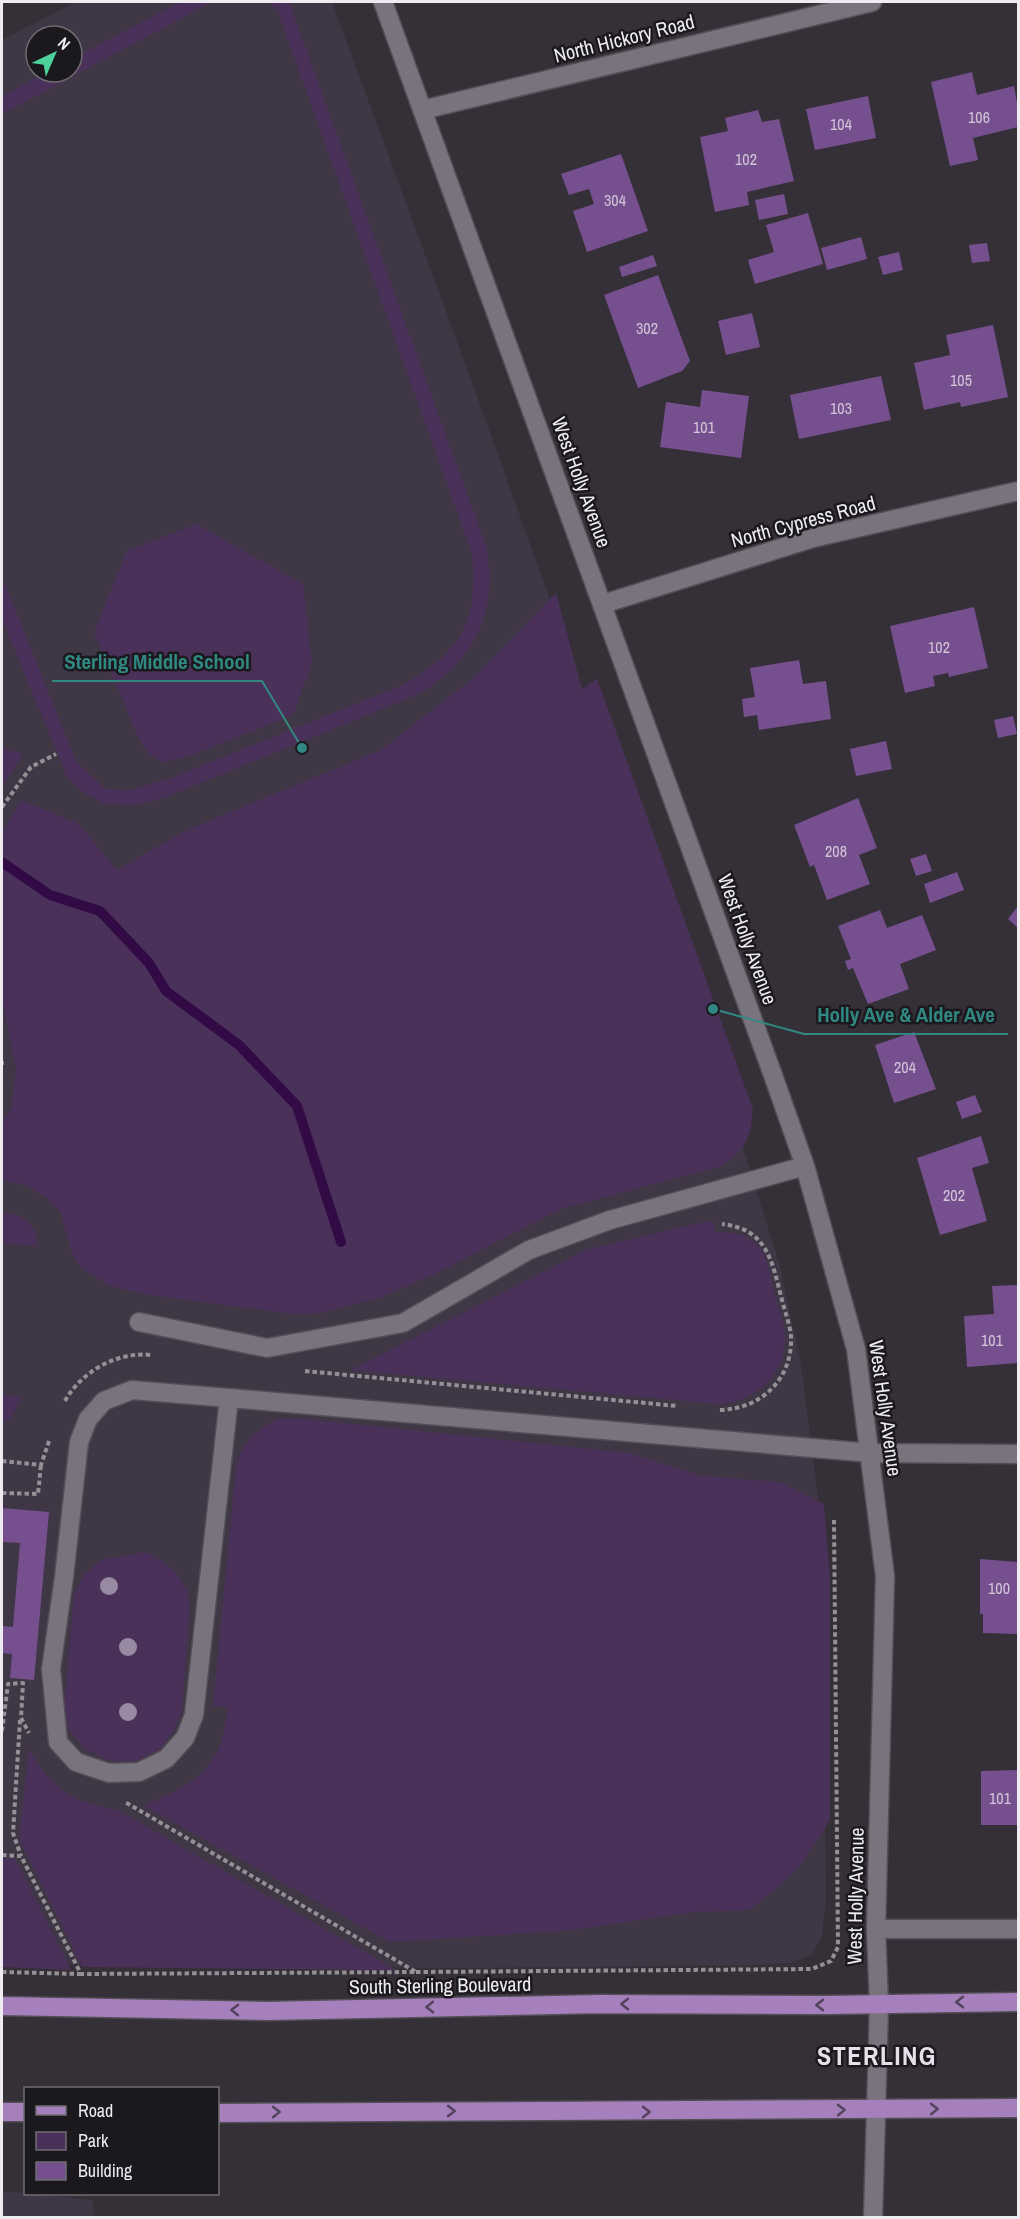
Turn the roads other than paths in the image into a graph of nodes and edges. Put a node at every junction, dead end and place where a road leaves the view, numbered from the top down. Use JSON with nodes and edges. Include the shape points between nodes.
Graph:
{"nodes":[{"id":1,"x":382,"y":2,"type":"edge"},
{"id":2,"x":872,"y":2,"type":"edge"},
{"id":3,"x":422,"y":110,"type":"junction"},
{"id":4,"x":1018,"y":491,"type":"edge"},
{"id":5,"x":603,"y":604,"type":"junction"},
{"id":6,"x":805,"y":1166,"type":"junction"},
{"id":7,"x":139,"y":1322,"type":"dead end"},
{"id":8,"x":229,"y":1398,"type":"junction"},
{"id":9,"x":871,"y":1453,"type":"junction"},
{"id":10,"x":1018,"y":1454,"type":"edge"},
{"id":11,"x":876,"y":1929,"type":"junction"},
{"id":12,"x":1018,"y":1929,"type":"edge"},
{"id":13,"x":1018,"y":2002,"type":"edge"},
{"id":14,"x":879,"y":2004,"type":"junction"},
{"id":15,"x":2,"y":2006,"type":"edge"},
{"id":16,"x":1018,"y":2108,"type":"edge"},
{"id":17,"x":875,"y":2110,"type":"junction"},
{"id":18,"x":2,"y":2112,"type":"edge"},
{"id":19,"x":24,"y":2112,"type":"edge"},
{"id":20,"x":219,"y":2113,"type":"edge"},
{"id":21,"x":873,"y":2217,"type":"edge"}],
"edges":[{"from":1,"to":3,"type":"street","name":"West Holly Avenue"},
{"from":2,"to":3,"type":"street","name":"North Hickory Road"},
{"from":3,"to":5,"type":"street","name":"West Holly Avenue"},
{"from":4,"to":5,"type":"street","name":"North Cypress Road","via":[[813,538]]},
{"from":5,"to":6,"type":"street","name":"West Holly Avenue"},
{"from":6,"to":7,"type":"street","via":[[610,1220],[529,1250],[403,1323],[267,1348]]},
{"from":6,"to":9,"type":"street","name":"West Holly Avenue","via":[[856,1349]]},
{"from":8,"to":8,"type":"street","via":[[132,1390],[104,1401],[88,1419],[79,1442],[51,1668],[58,1742],[76,1762],[109,1773],[139,1772],[166,1759],[185,1738],[194,1715]]},
{"from":8,"to":9,"type":"street"},
{"from":9,"to":10,"type":"street"},
{"from":9,"to":11,"type":"street","name":"West Holly Avenue","via":[[885,1576]]},
{"from":11,"to":12,"type":"street"},
{"from":11,"to":14,"type":"street","name":"West Holly Avenue"},
{"from":13,"to":14,"type":"main road","name":"South Sterling Boulevard","one_way":true},
{"from":14,"to":15,"type":"main road","name":"South Sterling Boulevard","one_way":true,"via":[[599,2004],[267,2011]]},
{"from":14,"to":17,"type":"street","name":"West Holly Avenue"},
{"from":17,"to":16,"type":"main road","one_way":true},
{"from":20,"to":17,"type":"main road","one_way":true},
{"from":17,"to":21,"type":"street","name":"West Holly Avenue"},
{"from":18,"to":19,"type":"main road"}]}
